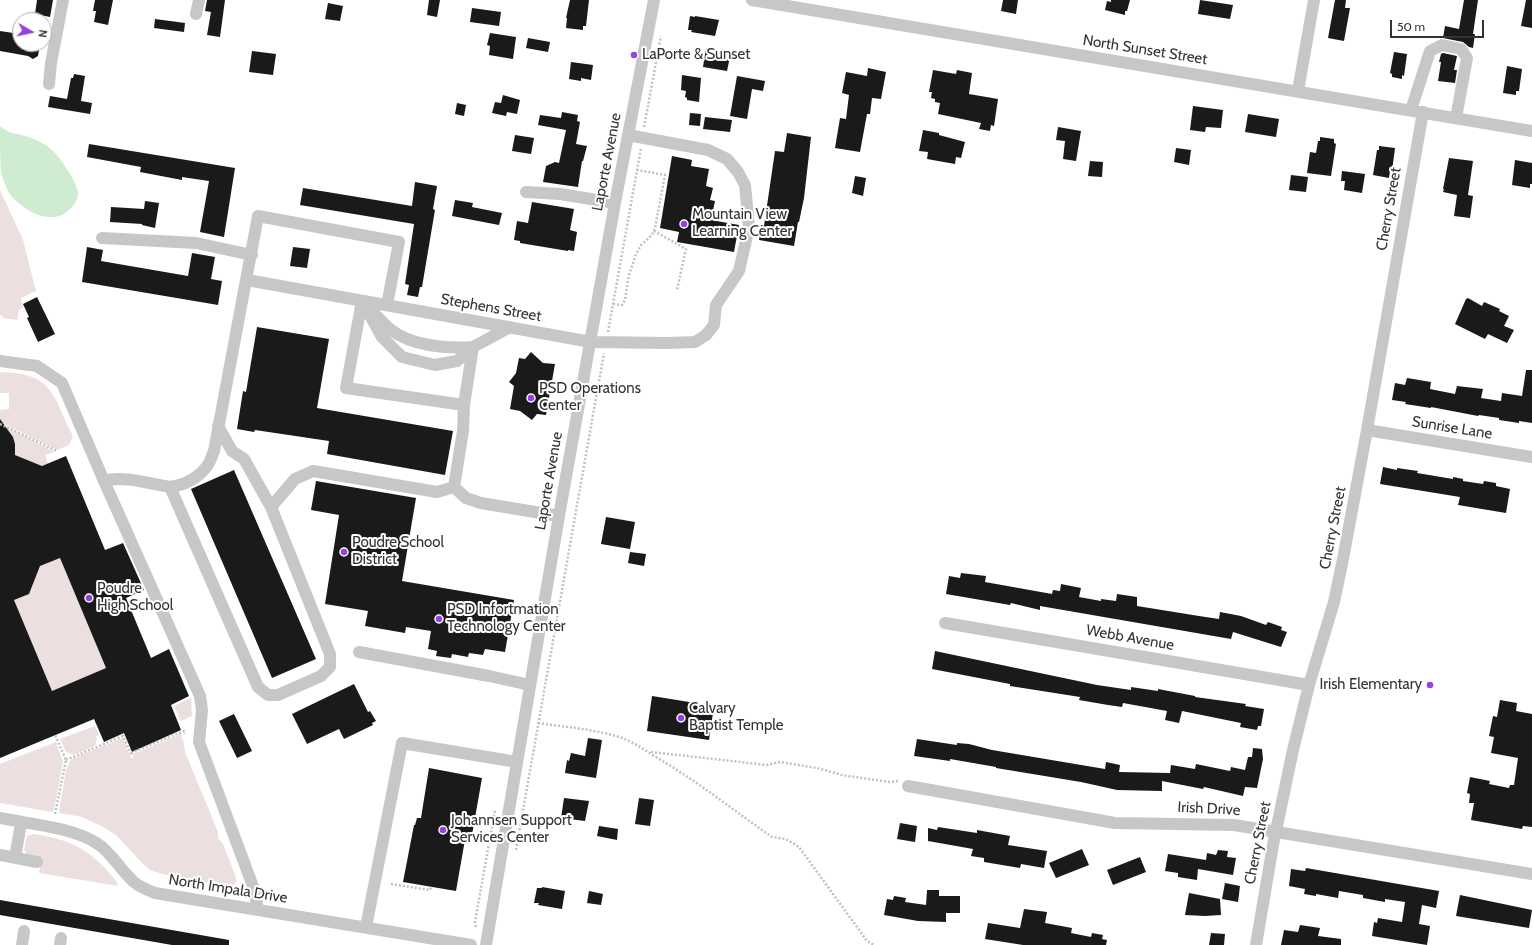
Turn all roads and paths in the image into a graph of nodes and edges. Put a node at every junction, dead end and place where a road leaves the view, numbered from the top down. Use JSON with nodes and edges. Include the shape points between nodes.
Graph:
{"nodes":[{"id":1,"x":63,"y":0,"type":"edge"},
{"id":2,"x":199,"y":0,"type":"edge"},
{"id":3,"x":654,"y":0,"type":"edge"},
{"id":4,"x":752,"y":0,"type":"edge"},
{"id":5,"x":1314,"y":0,"type":"edge"},
{"id":6,"x":196,"y":14,"type":"dead end"},
{"id":7,"x":662,"y":29,"type":"dead end"},
{"id":8,"x":48,"y":84,"type":"dead end"},
{"id":9,"x":1298,"y":92,"type":"junction"},
{"id":10,"x":1417,"y":111,"type":"junction"},
{"id":11,"x":1456,"y":118,"type":"junction"},
{"id":12,"x":1532,"y":131,"type":"edge"},
{"id":13,"x":628,"y":135,"type":"junction"},
{"id":14,"x":643,"y":137,"type":"junction"},
{"id":15,"x":637,"y":170,"type":"junction"},
{"id":16,"x":526,"y":192,"type":"dead end"},
{"id":17,"x":615,"y":203,"type":"junction"},
{"id":18,"x":654,"y":230,"type":"junction"},
{"id":19,"x":102,"y":238,"type":"dead end"},
{"id":20,"x":252,"y":255,"type":"junction"},
{"id":21,"x":247,"y":280,"type":"junction"},
{"id":22,"x":677,"y":290,"type":"dead end"},
{"id":23,"x":362,"y":301,"type":"junction"},
{"id":24,"x":612,"y":304,"type":"junction"},
{"id":25,"x":387,"y":305,"type":"junction"},
{"id":26,"x":510,"y":327,"type":"junction"},
{"id":27,"x":590,"y":342,"type":"junction"},
{"id":28,"x":606,"y":342,"type":"junction"},
{"id":29,"x":473,"y":347,"type":"junction"},
{"id":30,"x":0,"y":361,"type":"edge"},
{"id":31,"x":464,"y":405,"type":"junction"},
{"id":32,"x":0,"y":424,"type":"edge"},
{"id":33,"x":218,"y":426,"type":"junction"},
{"id":34,"x":1367,"y":430,"type":"junction"},
{"id":35,"x":57,"y":451,"type":"dead end"},
{"id":36,"x":1532,"y":457,"type":"edge"},
{"id":37,"x":104,"y":481,"type":"junction"},
{"id":38,"x":170,"y":487,"type":"junction"},
{"id":39,"x":454,"y":487,"type":"junction"},
{"id":40,"x":271,"y":507,"type":"junction"},
{"id":41,"x":559,"y":516,"type":"junction"},
{"id":42,"x":945,"y":623,"type":"dead end"},
{"id":43,"x":359,"y":652,"type":"dead end"},
{"id":44,"x":530,"y":685,"type":"junction"},
{"id":45,"x":1309,"y":685,"type":"junction"},
{"id":46,"x":524,"y":720,"type":"junction"},
{"id":47,"x":539,"y":723,"type":"junction"},
{"id":48,"x":185,"y":734,"type":"dead end"},
{"id":49,"x":55,"y":735,"type":"dead end"},
{"id":50,"x":648,"y":752,"type":"junction"},
{"id":51,"x":66,"y":760,"type":"junction"},
{"id":52,"x":517,"y":762,"type":"junction"},
{"id":53,"x":908,"y":786,"type":"joint"},
{"id":54,"x":496,"y":806,"type":"dead end"},
{"id":55,"x":55,"y":814,"type":"dead end"},
{"id":56,"x":0,"y":818,"type":"edge"},
{"id":57,"x":21,"y":823,"type":"junction"},
{"id":58,"x":1276,"y":832,"type":"junction"},
{"id":59,"x":516,"y":851,"type":"dead end"},
{"id":60,"x":0,"y":855,"type":"edge"},
{"id":61,"x":15,"y":858,"type":"junction"},
{"id":62,"x":37,"y":862,"type":"dead end"},
{"id":63,"x":1532,"y":874,"type":"edge"},
{"id":64,"x":391,"y":884,"type":"dead end"},
{"id":65,"x":431,"y":887,"type":"dead end"},
{"id":66,"x":258,"y":910,"type":"junction"},
{"id":67,"x":474,"y":922,"type":"dead end"},
{"id":68,"x":366,"y":927,"type":"junction"},
{"id":69,"x":24,"y":931,"type":"dead end"},
{"id":70,"x":22,"y":945,"type":"edge"},
{"id":71,"x":471,"y":945,"type":"edge"},
{"id":72,"x":486,"y":945,"type":"edge"},
{"id":73,"x":874,"y":945,"type":"edge"},
{"id":74,"x":1256,"y":945,"type":"edge"}],
"edges":[{"from":1,"to":8,"type":"street"},
{"from":2,"to":6,"type":"street"},
{"from":3,"to":13,"type":"street","name":"Laporte Avenue"},
{"from":4,"to":9,"type":"street","name":"North Sunset Street"},
{"from":5,"to":9,"type":"street"},
{"from":7,"to":14,"type":"path"},
{"from":9,"to":10,"type":"street","name":"North Sunset Street"},
{"from":10,"to":11,"type":"street","name":"North Sunset Street"},
{"from":10,"to":11,"type":"street","name":"Cherry Street","via":[[1430,51],[1442,45],[1461,49],[1467,58]]},
{"from":10,"to":34,"type":"street","name":"Cherry Street"},
{"from":11,"to":12,"type":"street","name":"North Sunset Street"},
{"from":13,"to":14,"type":"street","name":"Stephens Street"},
{"from":13,"to":17,"type":"street","name":"Laporte Avenue"},
{"from":14,"to":15,"type":"path"},
{"from":14,"to":28,"type":"street","name":"Stephens Street","via":[[708,150],[727,159],[738,172],[744,186],[748,234],[739,271],[716,305],[714,325],[706,335],[695,342]]},
{"from":15,"to":18,"type":"path","via":[[665,175]]},
{"from":15,"to":24,"type":"path"},
{"from":16,"to":17,"type":"street","via":[[560,194]]},
{"from":17,"to":27,"type":"street","name":"Laporte Avenue"},
{"from":18,"to":22,"type":"path","via":[[686,250]]},
{"from":18,"to":24,"type":"path","via":[[636,254],[629,275],[626,300],[622,305]]},
{"from":19,"to":20,"type":"street","via":[[196,243]]},
{"from":20,"to":21,"type":"street"},
{"from":20,"to":25,"type":"street","via":[[258,216],[399,242]]},
{"from":21,"to":23,"type":"street","name":"Stephens Street"},
{"from":21,"to":33,"type":"street"},
{"from":23,"to":25,"type":"street","name":"Stephens Street"},
{"from":23,"to":29,"type":"street","via":[[391,330],[410,341],[455,349]]},
{"from":23,"to":29,"type":"street","via":[[382,337],[402,357],[435,365],[457,362]]},
{"from":23,"to":31,"type":"street","via":[[346,388]]},
{"from":24,"to":28,"type":"path"},
{"from":25,"to":26,"type":"street","name":"Stephens Street"},
{"from":26,"to":27,"type":"street","name":"Stephens Street"},
{"from":26,"to":29,"type":"street"},
{"from":27,"to":28,"type":"street","name":"Stephens Street"},
{"from":27,"to":41,"type":"street","name":"Laporte Avenue"},
{"from":28,"to":47,"type":"path"},
{"from":29,"to":31,"type":"street"},
{"from":30,"to":37,"type":"street","via":[[37,366],[62,383]]},
{"from":31,"to":39,"type":"street","via":[[463,431]]},
{"from":32,"to":35,"type":"path"},
{"from":33,"to":38,"type":"street","via":[[214,451],[209,463],[197,476],[182,485]]},
{"from":33,"to":40,"type":"street","via":[[232,451],[244,459]]},
{"from":34,"to":36,"type":"street","name":"Sunrise Lane"},
{"from":34,"to":45,"type":"street","name":"Cherry Street","via":[[1334,602]]},
{"from":37,"to":38,"type":"street","via":[[111,478]]},
{"from":37,"to":66,"type":"street","via":[[200,696],[202,710],[199,742],[254,889]]},
{"from":38,"to":40,"type":"street","via":[[258,687],[268,695],[278,695],[321,676],[330,667],[330,654]]},
{"from":39,"to":40,"type":"street","via":[[437,492],[313,472],[295,479]]},
{"from":39,"to":41,"type":"street","via":[[466,498],[481,503]]},
{"from":41,"to":44,"type":"street","name":"Laporte Avenue"},
{"from":42,"to":45,"type":"street","name":"Webb Avenue"},
{"from":43,"to":44,"type":"street"},
{"from":44,"to":46,"type":"street","name":"Laporte Avenue"},
{"from":45,"to":58,"type":"street","name":"Cherry Street"},
{"from":46,"to":47,"type":"path"},
{"from":46,"to":52,"type":"street","name":"Laporte Avenue"},
{"from":47,"to":50,"type":"path","via":[[584,728],[617,736]]},
{"from":47,"to":59,"type":"path"},
{"from":48,"to":51,"type":"path","via":[[184,731],[131,755],[123,736]]},
{"from":49,"to":51,"type":"path"},
{"from":50,"to":53,"type":"path","via":[[767,765],[780,762],[842,775],[889,782],[906,781]]},
{"from":50,"to":73,"type":"path","via":[[676,768],[772,837],[786,839],[799,847],[867,941]]},
{"from":51,"to":55,"type":"path"},
{"from":52,"to":68,"type":"street","via":[[402,743]]},
{"from":52,"to":72,"type":"street","name":"Laporte Avenue"},
{"from":53,"to":58,"type":"street","name":"Irish Drive","via":[[1115,823],[1218,824]]},
{"from":54,"to":67,"type":"path"},
{"from":56,"to":57,"type":"street","name":"North Impala Drive"},
{"from":57,"to":61,"type":"street"},
{"from":57,"to":66,"type":"street","name":"North Impala Drive","via":[[85,836],[99,844],[133,881],[155,893]]},
{"from":58,"to":63,"type":"street","name":"Irish Drive"},
{"from":58,"to":74,"type":"street","name":"Cherry Street"},
{"from":60,"to":61,"type":"street"},
{"from":61,"to":62,"type":"street"},
{"from":64,"to":65,"type":"path","via":[[430,890]]},
{"from":66,"to":68,"type":"street","name":"North Impala Drive"},
{"from":68,"to":71,"type":"street","name":"North Impala Drive"},
{"from":69,"to":70,"type":"street"}]}
